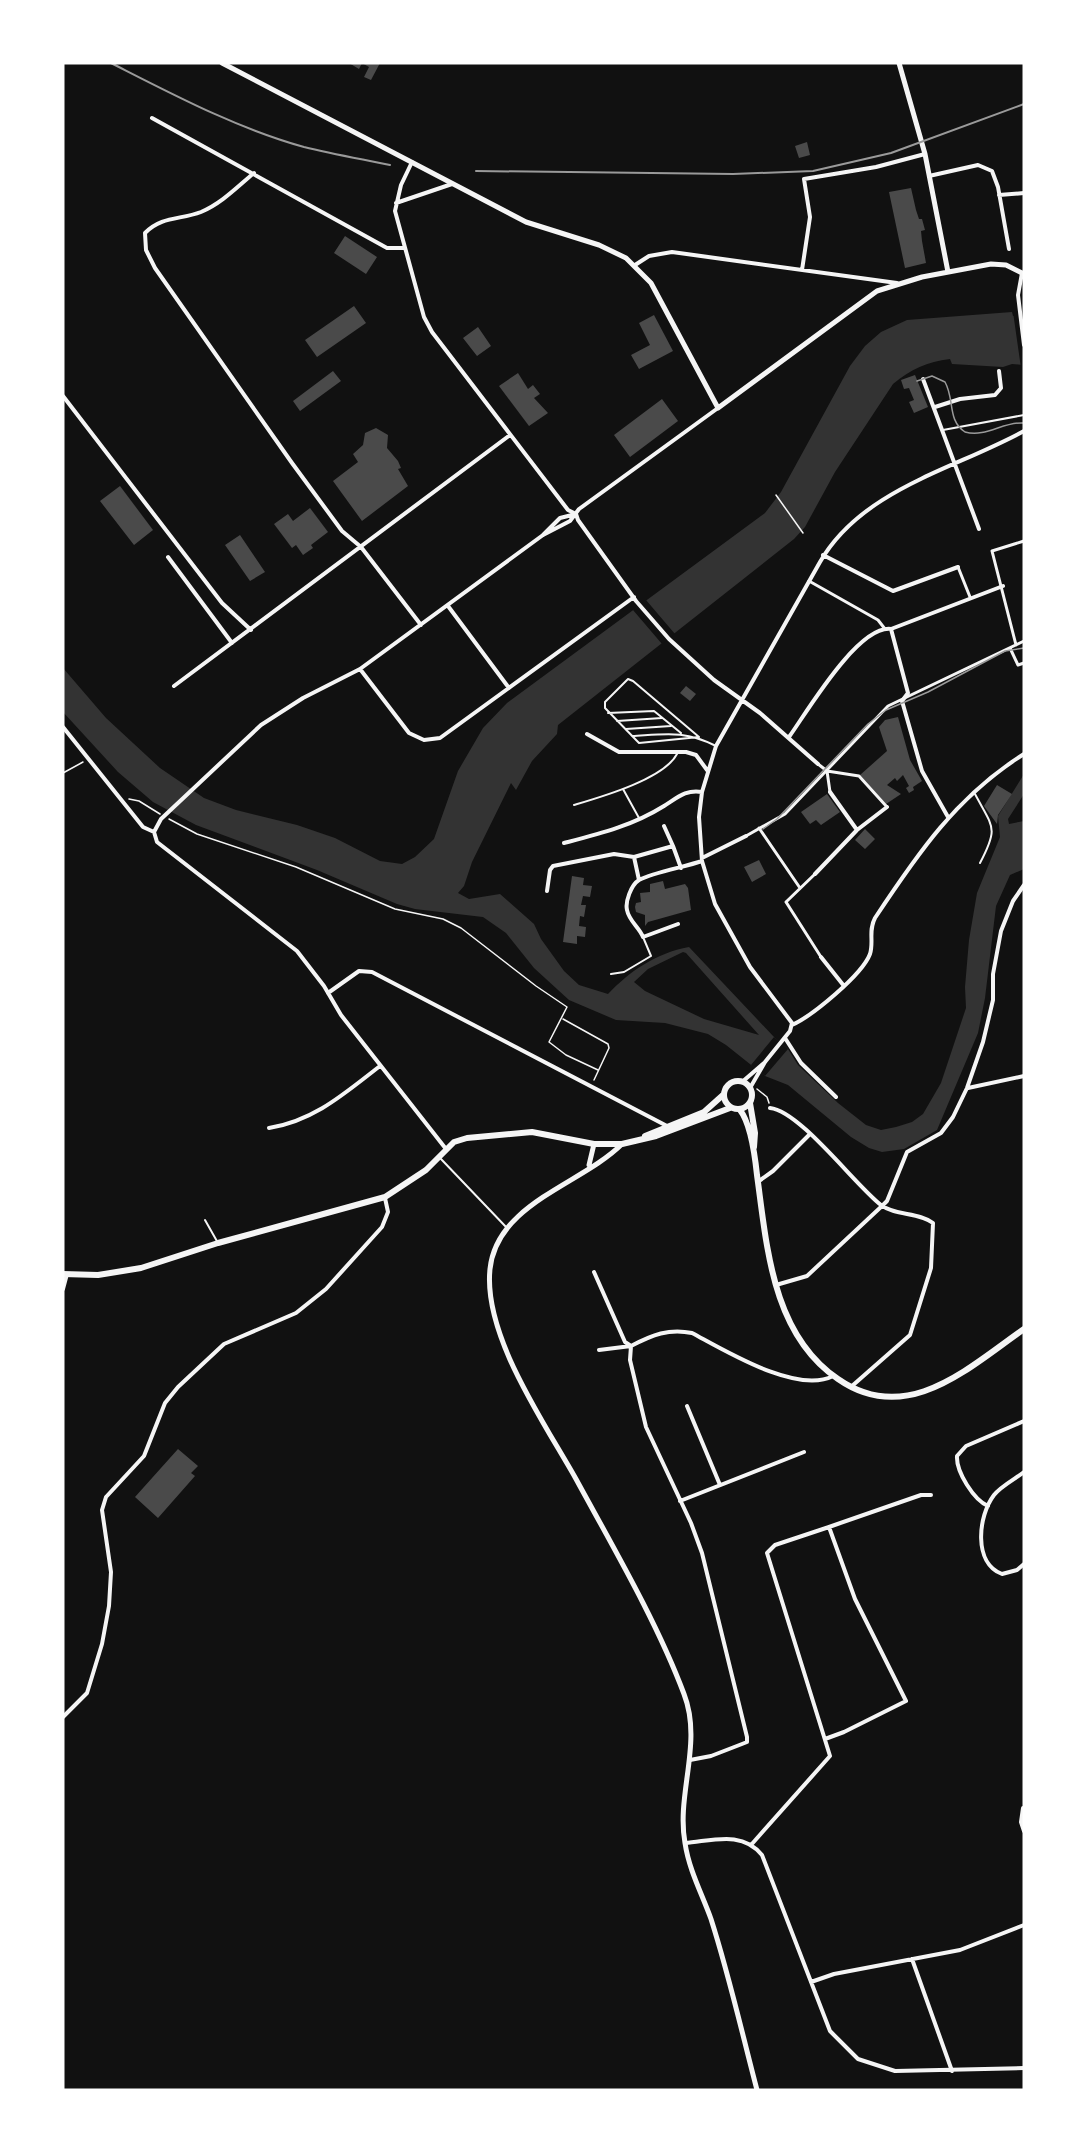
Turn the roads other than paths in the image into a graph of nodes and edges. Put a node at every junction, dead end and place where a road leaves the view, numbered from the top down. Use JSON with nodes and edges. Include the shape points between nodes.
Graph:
{"nodes":[{"id":1,"x":222,"y":63,"type":"edge"},
{"id":2,"x":899,"y":63,"type":"edge"},
{"id":3,"x":152,"y":118,"type":"dead end"},
{"id":4,"x":925,"y":154,"type":"junction"},
{"id":5,"x":412,"y":162,"type":"junction"},
{"id":6,"x":254,"y":173,"type":"junction"},
{"id":7,"x":928,"y":176,"type":"junction"},
{"id":8,"x":454,"y":183,"type":"junction"},
{"id":9,"x":1024,"y":193,"type":"edge"},
{"id":10,"x":999,"y":195,"type":"junction"},
{"id":11,"x":396,"y":203,"type":"junction"},
{"id":12,"x":404,"y":248,"type":"junction"},
{"id":13,"x":1008,"y":249,"type":"dead end"},
{"id":14,"x":635,"y":265,"type":"junction"},
{"id":15,"x":802,"y":270,"type":"junction"},
{"id":16,"x":948,"y":272,"type":"junction"},
{"id":17,"x":1023,"y":273,"type":"edge"},
{"id":18,"x":897,"y":283,"type":"junction"},
{"id":19,"x":1024,"y":345,"type":"edge"},
{"id":20,"x":999,"y":371,"type":"dead end"},
{"id":21,"x":923,"y":379,"type":"dead end"},
{"id":22,"x":63,"y":396,"type":"edge"},
{"id":23,"x":935,"y":407,"type":"junction"},
{"id":24,"x":718,"y":408,"type":"junction"},
{"id":25,"x":1024,"y":415,"type":"edge"},
{"id":26,"x":944,"y":430,"type":"junction"},
{"id":27,"x":1024,"y":431,"type":"edge"},
{"id":28,"x":510,"y":435,"type":"junction"},
{"id":29,"x":956,"y":464,"type":"junction"},
{"id":30,"x":576,"y":514,"type":"junction"},
{"id":31,"x":980,"y":529,"type":"dead end"},
{"id":32,"x":543,"y":535,"type":"junction"},
{"id":33,"x":1024,"y":540,"type":"edge"},
{"id":34,"x":361,"y":547,"type":"junction"},
{"id":35,"x":823,"y":555,"type":"junction"},
{"id":36,"x":168,"y":557,"type":"dead end"},
{"id":37,"x":958,"y":567,"type":"joint"},
{"id":38,"x":809,"y":581,"type":"junction"},
{"id":39,"x":1003,"y":586,"type":"junction"},
{"id":40,"x":634,"y":597,"type":"junction"},
{"id":41,"x":970,"y":597,"type":"junction"},
{"id":42,"x":448,"y":606,"type":"junction"},
{"id":43,"x":420,"y":625,"type":"junction"},
{"id":44,"x":885,"y":628,"type":"junction"},
{"id":45,"x":891,"y":628,"type":"junction"},
{"id":46,"x":251,"y":630,"type":"junction"},
{"id":47,"x":1024,"y":641,"type":"edge"},
{"id":48,"x":233,"y":643,"type":"junction"},
{"id":49,"x":1016,"y":645,"type":"junction"},
{"id":50,"x":1010,"y":648,"type":"junction"},
{"id":51,"x":1024,"y":663,"type":"edge"},
{"id":52,"x":360,"y":669,"type":"junction"},
{"id":53,"x":174,"y":686,"type":"dead end"},
{"id":54,"x":509,"y":688,"type":"junction"},
{"id":55,"x":743,"y":700,"type":"junction"},
{"id":56,"x":902,"y":701,"type":"junction"},
{"id":57,"x":608,"y":712,"type":"junction"},
{"id":58,"x":662,"y":718,"type":"junction"},
{"id":59,"x":616,"y":721,"type":"junction"},
{"id":60,"x":671,"y":726,"type":"junction"},
{"id":61,"x":63,"y":727,"type":"edge"},
{"id":62,"x":625,"y":729,"type":"junction"},
{"id":63,"x":681,"y":733,"type":"junction"},
{"id":64,"x":587,"y":734,"type":"dead end"},
{"id":65,"x":632,"y":736,"type":"junction"},
{"id":66,"x":699,"y":737,"type":"junction"},
{"id":67,"x":789,"y":737,"type":"junction"},
{"id":68,"x":716,"y":746,"type":"junction"},
{"id":69,"x":678,"y":752,"type":"junction"},
{"id":70,"x":1024,"y":754,"type":"edge"},
{"id":71,"x":818,"y":764,"type":"joint"},
{"id":72,"x":707,"y":770,"type":"junction"},
{"id":73,"x":827,"y":771,"type":"junction"},
{"id":74,"x":623,"y":789,"type":"junction"},
{"id":75,"x":702,"y":792,"type":"junction"},
{"id":76,"x":830,"y":792,"type":"joint"},
{"id":77,"x":973,"y":792,"type":"junction"},
{"id":78,"x":574,"y":805,"type":"dead end"},
{"id":79,"x":887,"y":807,"type":"joint"},
{"id":80,"x":948,"y":817,"type":"junction"},
{"id":81,"x":640,"y":819,"type":"junction"},
{"id":82,"x":664,"y":826,"type":"dead end"},
{"id":83,"x":759,"y":828,"type":"junction"},
{"id":84,"x":857,"y":830,"type":"junction"},
{"id":85,"x":154,"y":832,"type":"junction"},
{"id":86,"x":746,"y":836,"type":"joint"},
{"id":87,"x":564,"y":843,"type":"dead end"},
{"id":88,"x":673,"y":846,"type":"junction"},
{"id":89,"x":634,"y":857,"type":"junction"},
{"id":90,"x":702,"y":860,"type":"junction"},
{"id":91,"x":980,"y":863,"type":"dead end"},
{"id":92,"x":681,"y":868,"type":"junction"},
{"id":93,"x":814,"y":874,"type":"joint"},
{"id":94,"x":639,"y":880,"type":"junction"},
{"id":95,"x":1024,"y":885,"type":"edge"},
{"id":96,"x":800,"y":888,"type":"dead end"},
{"id":97,"x":547,"y":891,"type":"dead end"},
{"id":98,"x":678,"y":924,"type":"dead end"},
{"id":99,"x":643,"y":937,"type":"junction"},
{"id":100,"x":821,"y":957,"type":"joint"},
{"id":101,"x":611,"y":974,"type":"dead end"},
{"id":102,"x":844,"y":986,"type":"junction"},
{"id":103,"x":328,"y":993,"type":"junction"},
{"id":104,"x":791,"y":1026,"type":"junction"},
{"id":105,"x":785,"y":1038,"type":"junction"},
{"id":106,"x":765,"y":1062,"type":"junction"},
{"id":107,"x":380,"y":1065,"type":"junction"},
{"id":108,"x":1024,"y":1076,"type":"edge"},
{"id":109,"x":742,"y":1082,"type":"junction"},
{"id":110,"x":750,"y":1088,"type":"junction"},
{"id":111,"x":968,"y":1088,"type":"junction"},
{"id":112,"x":723,"y":1095,"type":"junction"},
{"id":113,"x":836,"y":1097,"type":"dead end"},
{"id":114,"x":750,"y":1103,"type":"junction"},
{"id":115,"x":730,"y":1108,"type":"junction"},
{"id":116,"x":770,"y":1108,"type":"road end"},
{"id":117,"x":740,"y":1110,"type":"junction"},
{"id":118,"x":667,"y":1126,"type":"junction"},
{"id":119,"x":269,"y":1128,"type":"dead end"},
{"id":120,"x":809,"y":1134,"type":"junction"},
{"id":121,"x":641,"y":1139,"type":"junction"},
{"id":122,"x":594,"y":1144,"type":"junction"},
{"id":123,"x":622,"y":1144,"type":"junction"},
{"id":124,"x":446,"y":1149,"type":"junction"},
{"id":125,"x":754,"y":1150,"type":"junction"},
{"id":126,"x":439,"y":1156,"type":"junction"},
{"id":127,"x":586,"y":1168,"type":"junction"},
{"id":128,"x":758,"y":1181,"type":"junction"},
{"id":129,"x":385,"y":1197,"type":"junction"},
{"id":130,"x":882,"y":1206,"type":"junction"},
{"id":131,"x":205,"y":1220,"type":"dead end"},
{"id":132,"x":507,"y":1228,"type":"junction"},
{"id":133,"x":218,"y":1243,"type":"junction"},
{"id":134,"x":594,"y":1272,"type":"dead end"},
{"id":135,"x":65,"y":1274,"type":"edge"},
{"id":136,"x":776,"y":1285,"type":"junction"},
{"id":137,"x":63,"y":1290,"type":"edge"},
{"id":138,"x":1024,"y":1329,"type":"edge"},
{"id":139,"x":631,"y":1346,"type":"junction"},
{"id":140,"x":599,"y":1350,"type":"dead end"},
{"id":141,"x":833,"y":1376,"type":"junction"},
{"id":142,"x":851,"y":1388,"type":"junction"},
{"id":143,"x":687,"y":1406,"type":"dead end"},
{"id":144,"x":1024,"y":1421,"type":"edge"},
{"id":145,"x":804,"y":1452,"type":"dead end"},
{"id":146,"x":1024,"y":1472,"type":"edge"},
{"id":147,"x":720,"y":1485,"type":"junction"},
{"id":148,"x":931,"y":1495,"type":"dead end"},
{"id":149,"x":680,"y":1501,"type":"junction"},
{"id":150,"x":988,"y":1506,"type":"junction"},
{"id":151,"x":829,"y":1527,"type":"junction"},
{"id":152,"x":1024,"y":1564,"type":"edge"},
{"id":153,"x":63,"y":1717,"type":"edge"},
{"id":154,"x":825,"y":1739,"type":"junction"},
{"id":155,"x":690,"y":1760,"type":"junction"},
{"id":156,"x":1023,"y":1808,"type":"edge"},
{"id":157,"x":1024,"y":1831,"type":"edge"},
{"id":158,"x":685,"y":1843,"type":"junction"},
{"id":159,"x":752,"y":1845,"type":"junction"},
{"id":160,"x":1024,"y":1925,"type":"edge"},
{"id":161,"x":912,"y":1959,"type":"junction"},
{"id":162,"x":811,"y":1982,"type":"junction"},
{"id":163,"x":1024,"y":2068,"type":"edge"},
{"id":164,"x":952,"y":2071,"type":"junction"},
{"id":165,"x":758,"y":2090,"type":"edge"}],
"edges":[{"from":1,"to":5,"type":"main road"},
{"from":2,"to":4,"type":"main road"},
{"from":3,"to":6,"type":"street"},
{"from":4,"to":7,"type":"main road"},
{"from":4,"to":15,"type":"street","via":[[804,179],[810,217]]},
{"from":5,"to":8,"type":"main road"},
{"from":5,"to":11,"type":"street"},
{"from":6,"to":12,"type":"street","via":[[387,248]]},
{"from":6,"to":34,"type":"street","via":[[219,203],[198,213],[154,224],[145,233],[146,250],[292,464],[342,531]]},
{"from":7,"to":10,"type":"street","via":[[978,165],[986,167],[995,176]]},
{"from":7,"to":16,"type":"main road"},
{"from":8,"to":11,"type":"street"},
{"from":8,"to":14,"type":"main road","via":[[526,222],[599,245]]},
{"from":9,"to":10,"type":"street"},
{"from":10,"to":13,"type":"street"},
{"from":11,"to":12,"type":"street"},
{"from":12,"to":28,"type":"street","via":[[427,322]]},
{"from":14,"to":15,"type":"street","via":[[649,256],[672,252]]},
{"from":14,"to":24,"type":"main road","via":[[651,283]]},
{"from":15,"to":18,"type":"street"},
{"from":16,"to":17,"type":"main road","via":[[991,264]]},
{"from":16,"to":18,"type":"main road"},
{"from":17,"to":19,"type":"street","via":[[1019,282],[1019,311]]},
{"from":18,"to":24,"type":"main road","via":[[867,297]]},
{"from":20,"to":23,"type":"street","via":[[1000,388],[995,395]]},
{"from":21,"to":23,"type":"street"},
{"from":22,"to":46,"type":"street","via":[[222,603]]},
{"from":23,"to":26,"type":"street"},
{"from":24,"to":30,"type":"street"},
{"from":25,"to":26,"type":"lane"},
{"from":26,"to":29,"type":"street"},
{"from":27,"to":29,"type":"street"},
{"from":28,"to":30,"type":"street","via":[[568,510]]},
{"from":28,"to":34,"type":"street"},
{"from":29,"to":31,"type":"street"},
{"from":29,"to":35,"type":"street","via":[[886,496]]},
{"from":30,"to":32,"type":"street"},
{"from":30,"to":32,"type":"street","via":[[560,518]]},
{"from":30,"to":40,"type":"street"},
{"from":32,"to":42,"type":"street"},
{"from":33,"to":39,"type":"street","via":[[992,551]]},
{"from":34,"to":43,"type":"street"},
{"from":34,"to":46,"type":"street"},
{"from":35,"to":37,"type":"street","via":[[893,591]]},
{"from":35,"to":38,"type":"street"},
{"from":36,"to":48,"type":"street"},
{"from":37,"to":41,"type":"street"},
{"from":38,"to":44,"type":"street","via":[[875,617]]},
{"from":38,"to":55,"type":"street"},
{"from":39,"to":41,"type":"street"},
{"from":39,"to":49,"type":"street"},
{"from":40,"to":54,"type":"street"},
{"from":40,"to":55,"type":"street","via":[[669,639],[714,680]]},
{"from":41,"to":45,"type":"street"},
{"from":42,"to":43,"type":"street"},
{"from":42,"to":54,"type":"street"},
{"from":43,"to":52,"type":"street"},
{"from":44,"to":45,"type":"street"},
{"from":44,"to":67,"type":"street","via":[[866,637],[849,653]]},
{"from":45,"to":56,"type":"street","via":[[907,682],[908,693]]},
{"from":46,"to":48,"type":"street"},
{"from":47,"to":49,"type":"street"},
{"from":48,"to":53,"type":"street"},
{"from":49,"to":50,"type":"street"},
{"from":50,"to":51,"type":"street","via":[[1018,665]]},
{"from":50,"to":56,"type":"street"},
{"from":52,"to":54,"type":"street","via":[[409,733],[424,740],[446,734]]},
{"from":52,"to":85,"type":"street","via":[[284,710],[248,736],[161,819]]},
{"from":55,"to":67,"type":"street"},
{"from":55,"to":68,"type":"street"},
{"from":56,"to":73,"type":"street","via":[[888,706]]},
{"from":56,"to":80,"type":"street","via":[[922,771]]},
{"from":57,"to":58,"type":"lane","via":[[654,711]]},
{"from":57,"to":59,"type":"lane"},
{"from":57,"to":66,"type":"lane","via":[[605,702],[628,679]]},
{"from":58,"to":59,"type":"lane"},
{"from":58,"to":60,"type":"lane"},
{"from":59,"to":62,"type":"lane"},
{"from":60,"to":62,"type":"lane"},
{"from":60,"to":63,"type":"lane"},
{"from":61,"to":85,"type":"street","via":[[143,827]]},
{"from":62,"to":65,"type":"lane"},
{"from":63,"to":65,"type":"lane"},
{"from":63,"to":66,"type":"lane"},
{"from":64,"to":69,"type":"street","via":[[620,752]]},
{"from":65,"to":66,"type":"lane","via":[[639,743]]},
{"from":66,"to":68,"type":"lane"},
{"from":67,"to":71,"type":"street"},
{"from":68,"to":72,"type":"street"},
{"from":69,"to":72,"type":"street","via":[[696,755]]},
{"from":69,"to":74,"type":"lane","via":[[673,761]]},
{"from":70,"to":77,"type":"street"},
{"from":71,"to":73,"type":"street"},
{"from":72,"to":75,"type":"street"},
{"from":73,"to":76,"type":"street"},
{"from":73,"to":79,"type":"street","via":[[860,776]]},
{"from":73,"to":83,"type":"street","via":[[785,814]]},
{"from":74,"to":78,"type":"lane"},
{"from":74,"to":81,"type":"lane"},
{"from":75,"to":81,"type":"street","via":[[686,792]]},
{"from":75,"to":90,"type":"street"},
{"from":76,"to":84,"type":"street"},
{"from":77,"to":80,"type":"street"},
{"from":77,"to":91,"type":"lane","via":[[993,828]]},
{"from":79,"to":84,"type":"street"},
{"from":80,"to":102,"type":"street","via":[[875,918],[870,928],[870,953]]},
{"from":81,"to":87,"type":"street","via":[[608,833]]},
{"from":82,"to":88,"type":"street"},
{"from":83,"to":86,"type":"street"},
{"from":83,"to":96,"type":"street"},
{"from":84,"to":93,"type":"street"},
{"from":85,"to":103,"type":"street","via":[[157,842],[173,856],[283,937]]},
{"from":86,"to":90,"type":"street"},
{"from":88,"to":89,"type":"street"},
{"from":88,"to":92,"type":"street"},
{"from":89,"to":94,"type":"street"},
{"from":89,"to":97,"type":"street","via":[[614,854],[557,864],[550,870]]},
{"from":90,"to":92,"type":"street"},
{"from":90,"to":104,"type":"street","via":[[710,892],[727,929]]},
{"from":92,"to":94,"type":"street"},
{"from":93,"to":100,"type":"street","via":[[786,902]]},
{"from":94,"to":99,"type":"street","via":[[626,903]]},
{"from":95,"to":111,"type":"street","via":[[1001,932],[993,974],[993,1000]]},
{"from":98,"to":99,"type":"street"},
{"from":99,"to":101,"type":"lane","via":[[651,956],[624,972]]},
{"from":100,"to":102,"type":"street"},
{"from":102,"to":104,"type":"street"},
{"from":103,"to":107,"type":"street"},
{"from":103,"to":118,"type":"street","via":[[366,970]]},
{"from":104,"to":105,"type":"street"},
{"from":105,"to":106,"type":"street"},
{"from":105,"to":113,"type":"street","via":[[801,1063]]},
{"from":106,"to":109,"type":"street"},
{"from":106,"to":110,"type":"street"},
{"from":107,"to":119,"type":"street","via":[[313,1116]]},
{"from":107,"to":124,"type":"street"},
{"from":108,"to":111,"type":"street"},
{"from":109,"to":110,"type":"main road"},
{"from":109,"to":112,"type":"main road","via":[[730,1084]]},
{"from":110,"to":114,"type":"main road"},
{"from":111,"to":130,"type":"street","via":[[941,1133],[907,1152]]},
{"from":112,"to":115,"type":"main road"},
{"from":112,"to":118,"type":"main road","via":[[704,1112]]},
{"from":114,"to":117,"type":"main road"},
{"from":114,"to":125,"type":"main road"},
{"from":115,"to":117,"type":"main road"},
{"from":115,"to":121,"type":"main road"},
{"from":116,"to":120,"type":"street","via":[[778,1109]]},
{"from":117,"to":125,"type":"main road"},
{"from":118,"to":121,"type":"main road"},
{"from":120,"to":128,"type":"street"},
{"from":120,"to":130,"type":"street"},
{"from":121,"to":123,"type":"main road"},
{"from":122,"to":123,"type":"main road"},
{"from":122,"to":124,"type":"main road","via":[[518,1132],[467,1138]]},
{"from":122,"to":127,"type":"main road","via":[[592,1160]]},
{"from":123,"to":127,"type":"main road"},
{"from":124,"to":126,"type":"main road"},
{"from":125,"to":128,"type":"main road"},
{"from":126,"to":129,"type":"main road","via":[[414,1180]]},
{"from":126,"to":132,"type":"lane"},
{"from":127,"to":132,"type":"main road"},
{"from":128,"to":136,"type":"main road"},
{"from":129,"to":133,"type":"main road"},
{"from":129,"to":153,"type":"street","via":[[388,1212],[382,1227],[326,1289],[296,1313],[224,1344],[177,1387],[165,1403],[144,1456],[106,1497],[102,1510],[111,1572],[102,1644],[87,1693]]},
{"from":130,"to":136,"type":"street","via":[[807,1276]]},
{"from":130,"to":142,"type":"street","via":[[933,1223],[931,1268],[910,1335]]},
{"from":131,"to":133,"type":"lane"},
{"from":132,"to":155,"type":"main road","via":[[496,1246],[490,1268],[492,1308],[500,1332],[517,1372],[619,1559],[678,1679],[690,1714]]},
{"from":133,"to":135,"type":"main road","via":[[123,1272]]},
{"from":134,"to":139,"type":"street","via":[[625,1342]]},
{"from":135,"to":137,"type":"street"},
{"from":136,"to":141,"type":"main road","via":[[791,1326],[813,1358]]},
{"from":138,"to":142,"type":"main road","via":[[930,1390],[893,1398]]},
{"from":139,"to":140,"type":"street"},
{"from":139,"to":141,"type":"street","via":[[659,1333],[683,1331],[775,1374],[817,1379]]},
{"from":139,"to":149,"type":"street","via":[[630,1360],[646,1427]]},
{"from":141,"to":142,"type":"main road"},
{"from":143,"to":147,"type":"street"},
{"from":144,"to":150,"type":"street","via":[[966,1446],[957,1456],[958,1467],[976,1497]]},
{"from":145,"to":147,"type":"street"},
{"from":146,"to":150,"type":"street","via":[[996,1493]]},
{"from":147,"to":149,"type":"street"},
{"from":148,"to":151,"type":"street"},
{"from":149,"to":155,"type":"street","via":[[702,1553],[747,1737],[747,1742]]},
{"from":150,"to":152,"type":"street","via":[[981,1536],[986,1561],[1002,1574]]},
{"from":151,"to":154,"type":"street","via":[[775,1545],[767,1552]]},
{"from":151,"to":154,"type":"street","via":[[855,1599],[906,1701]]},
{"from":154,"to":159,"type":"street","via":[[828,1760]]},
{"from":155,"to":158,"type":"main road"},
{"from":156,"to":157,"type":"street"},
{"from":158,"to":159,"type":"street","via":[[728,1838]]},
{"from":158,"to":165,"type":"main road"},
{"from":159,"to":162,"type":"street","via":[[764,1860]]},
{"from":160,"to":161,"type":"street","via":[[960,1950]]},
{"from":161,"to":162,"type":"street"},
{"from":161,"to":164,"type":"street"},
{"from":162,"to":164,"type":"street","via":[[830,2031],[858,2059],[895,2071]]},
{"from":163,"to":164,"type":"street"}]}
